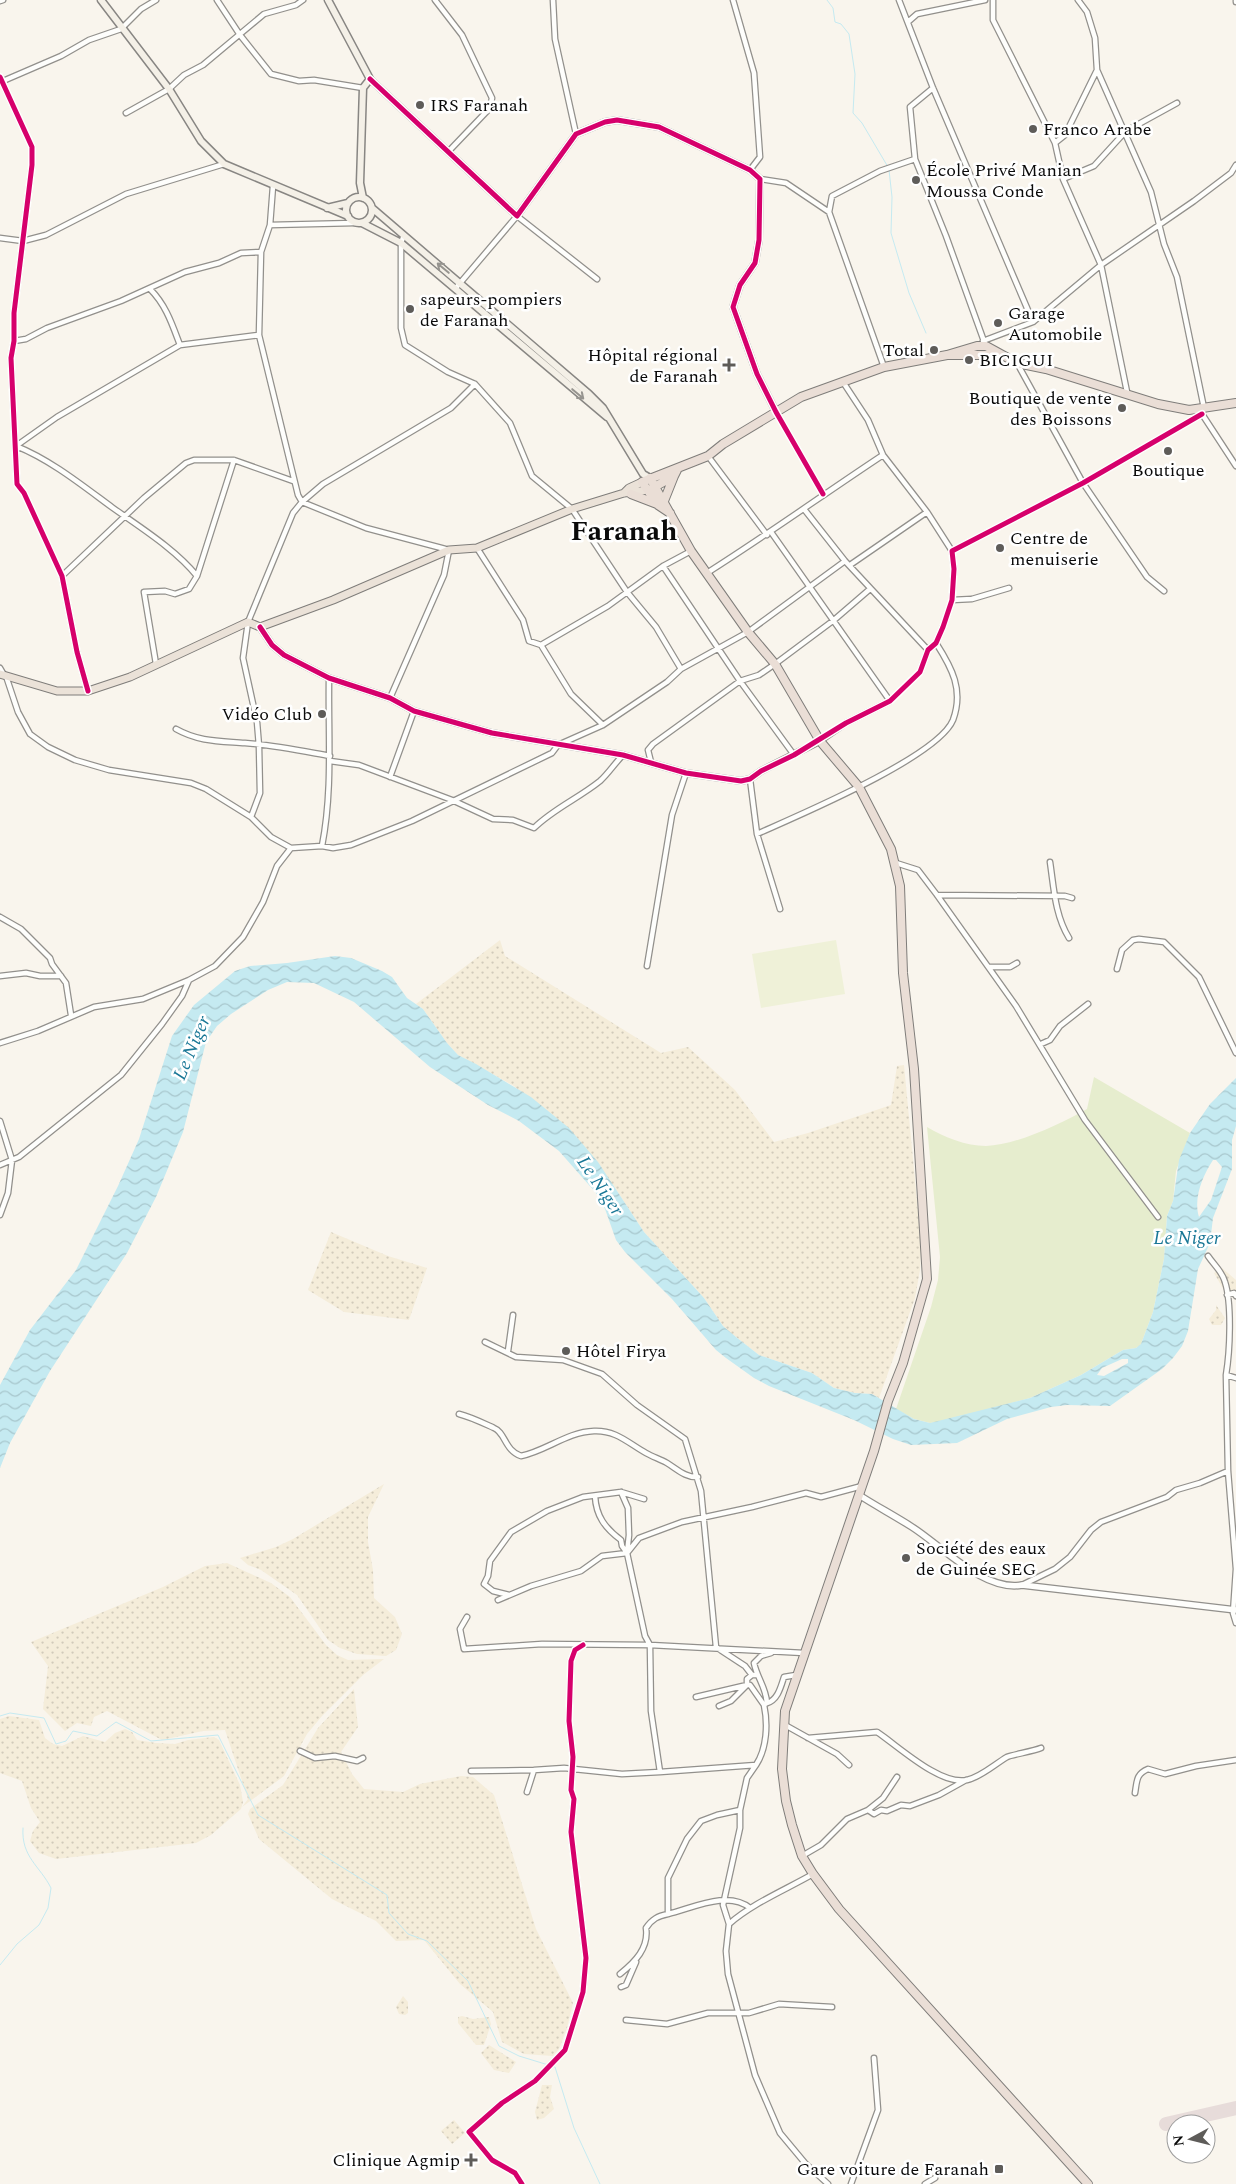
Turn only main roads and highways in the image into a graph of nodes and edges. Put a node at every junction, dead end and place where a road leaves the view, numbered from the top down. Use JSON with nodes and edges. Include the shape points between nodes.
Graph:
{"nodes":[{"id":1,"x":101,"y":0,"type":"edge"},
{"id":2,"x":328,"y":0,"type":"edge"},
{"id":3,"x":360,"y":183,"type":"junction"},
{"id":4,"x":363,"y":198,"type":"junction"},
{"id":5,"x":351,"y":201,"type":"junction"},
{"id":6,"x":328,"y":208,"type":"junction"},
{"id":7,"x":372,"y":208,"type":"junction"},
{"id":8,"x":348,"y":216,"type":"junction"},
{"id":9,"x":359,"y":223,"type":"junction"},
{"id":10,"x":995,"y":352,"type":"junction"},
{"id":11,"x":947,"y":355,"type":"junction"},
{"id":12,"x":1236,"y":403,"type":"edge"},
{"id":13,"x":608,"y":418,"type":"junction"},
{"id":14,"x":676,"y":473,"type":"junction"},
{"id":15,"x":645,"y":478,"type":"junction"},
{"id":16,"x":656,"y":486,"type":"junction"},
{"id":17,"x":648,"y":490,"type":"junction"},
{"id":18,"x":627,"y":494,"type":"junction"},
{"id":19,"x":661,"y":503,"type":"junction"},
{"id":20,"x":2,"y":673,"type":"edge"},
{"id":21,"x":1088,"y":2184,"type":"edge"}],
"edges":[{"from":1,"to":6,"type":"main road","via":[[169,89],[201,141],[224,164]]},
{"from":2,"to":3,"type":"main road","via":[[370,79],[363,88]]},
{"from":3,"to":4,"type":"main road"},
{"from":3,"to":5,"type":"main road"},
{"from":4,"to":5,"type":"main road"},
{"from":4,"to":7,"type":"main road"},
{"from":5,"to":6,"type":"main road"},
{"from":5,"to":8,"type":"main road","via":[[346,210]]},
{"from":6,"to":8,"type":"main road"},
{"from":7,"to":9,"type":"main road","via":[[370,218]]},
{"from":13,"to":7,"type":"main road","one_way":true,"via":[[589,394]]},
{"from":8,"to":9,"type":"main road"},
{"from":9,"to":13,"type":"main road","one_way":true,"via":[[401,243]]},
{"from":10,"to":11,"type":"highway"},
{"from":10,"to":11,"type":"highway","via":[[985,344]]},
{"from":10,"to":12,"type":"highway","via":[[1017,362],[1127,392],[1158,404],[1203,411]]},
{"from":11,"to":14,"type":"highway","via":[[884,367],[801,397]]},
{"from":13,"to":15,"type":"main road"},
{"from":14,"to":15,"type":"highway"},
{"from":14,"to":16,"type":"highway"},
{"from":14,"to":19,"type":"highway"},
{"from":15,"to":16,"type":"highway"},
{"from":15,"to":17,"type":"highway"},
{"from":15,"to":18,"type":"main road","via":[[629,488]]},
{"from":16,"to":17,"type":"highway"},
{"from":16,"to":19,"type":"highway"},
{"from":17,"to":18,"type":"main road"},
{"from":17,"to":19,"type":"highway"},
{"from":18,"to":19,"type":"highway"},
{"from":18,"to":20,"type":"main road","via":[[572,509],[477,548],[449,550],[333,600],[260,627],[248,622],[130,677],[88,690],[57,691]]},
{"from":19,"to":21,"type":"highway","via":[[691,551],[774,664],[820,741],[859,788],[891,849],[900,886],[903,973],[914,1069],[927,1269],[920,1310],[904,1363],[888,1401],[786,1711],[782,1769],[786,1802],[802,1856],[813,1874],[872,1947]]}]}
